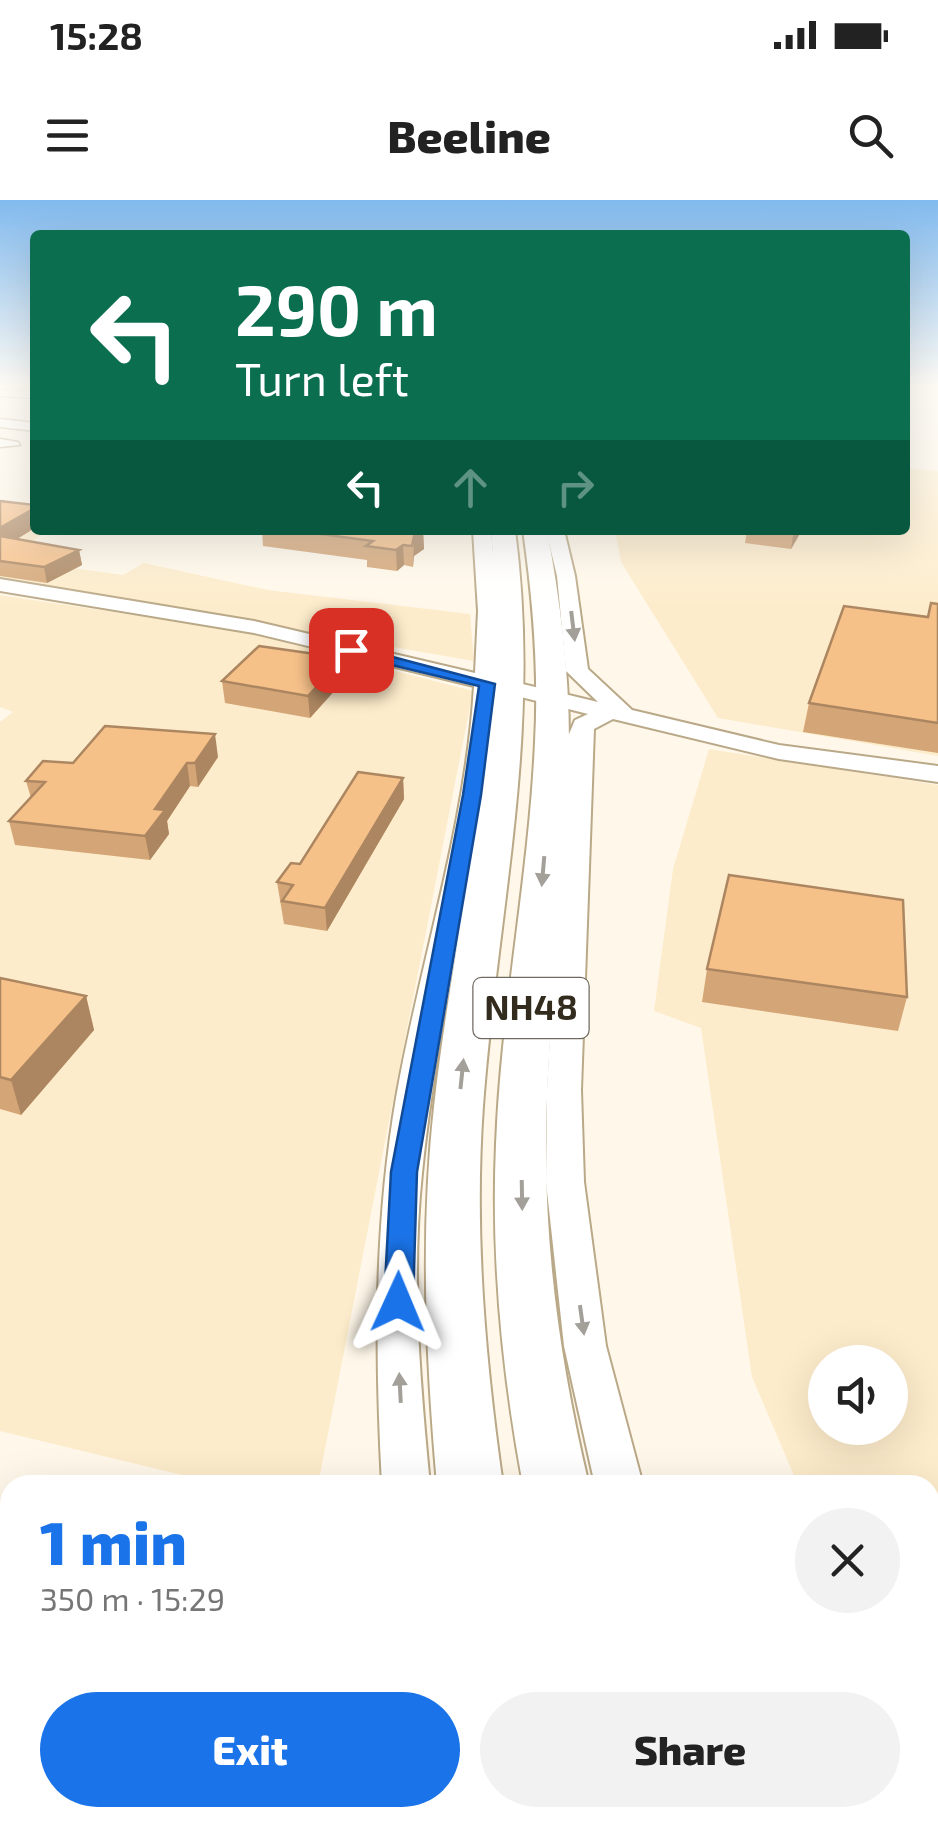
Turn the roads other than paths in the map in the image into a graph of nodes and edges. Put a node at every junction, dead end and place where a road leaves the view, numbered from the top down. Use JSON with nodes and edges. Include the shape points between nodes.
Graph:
{"nodes":[{"id":1,"x":483,"y":535,"type":"edge"},
{"id":2,"x":503,"y":535,"type":"edge"},
{"id":3,"x":536,"y":535,"type":"edge"},
{"id":4,"x":556,"y":535,"type":"edge"},
{"id":5,"x":0,"y":585,"type":"edge"},
{"id":6,"x":539,"y":700,"type":"junction"},
{"id":7,"x":938,"y":774,"type":"edge"},
{"id":8,"x":405,"y":1475,"type":"edge"},
{"id":9,"x":469,"y":1475,"type":"edge"},
{"id":10,"x":554,"y":1475,"type":"edge"},
{"id":11,"x":617,"y":1475,"type":"edge"}],
"edges":[{"from":1,"to":6,"type":"street","via":[[489,595]]},
{"from":2,"to":6,"type":"highway","number":"NH48"},
{"from":3,"to":6,"type":"highway","number":"NH48","via":[[550,622]]},
{"from":4,"to":6,"type":"street","one_way":true,"via":[[577,671]]},
{"from":5,"to":6,"type":"street","via":[[254,627]]},
{"from":6,"to":7,"type":"street","via":[[780,752]]},
{"from":8,"to":6,"type":"street","one_way":true,"via":[[398,1358],[403,1177],[472,795]]},
{"from":9,"to":6,"type":"highway","number":"NH48","one_way":true,"via":[[452,1198],[464,1057],[508,748]]},
{"from":6,"to":10,"type":"highway","number":"NH48","one_way":true,"via":[[522,1169],[531,1340]]},
{"from":6,"to":11,"type":"street","one_way":true,"via":[[578,741],[564,1164],[585,1346]]}]}
